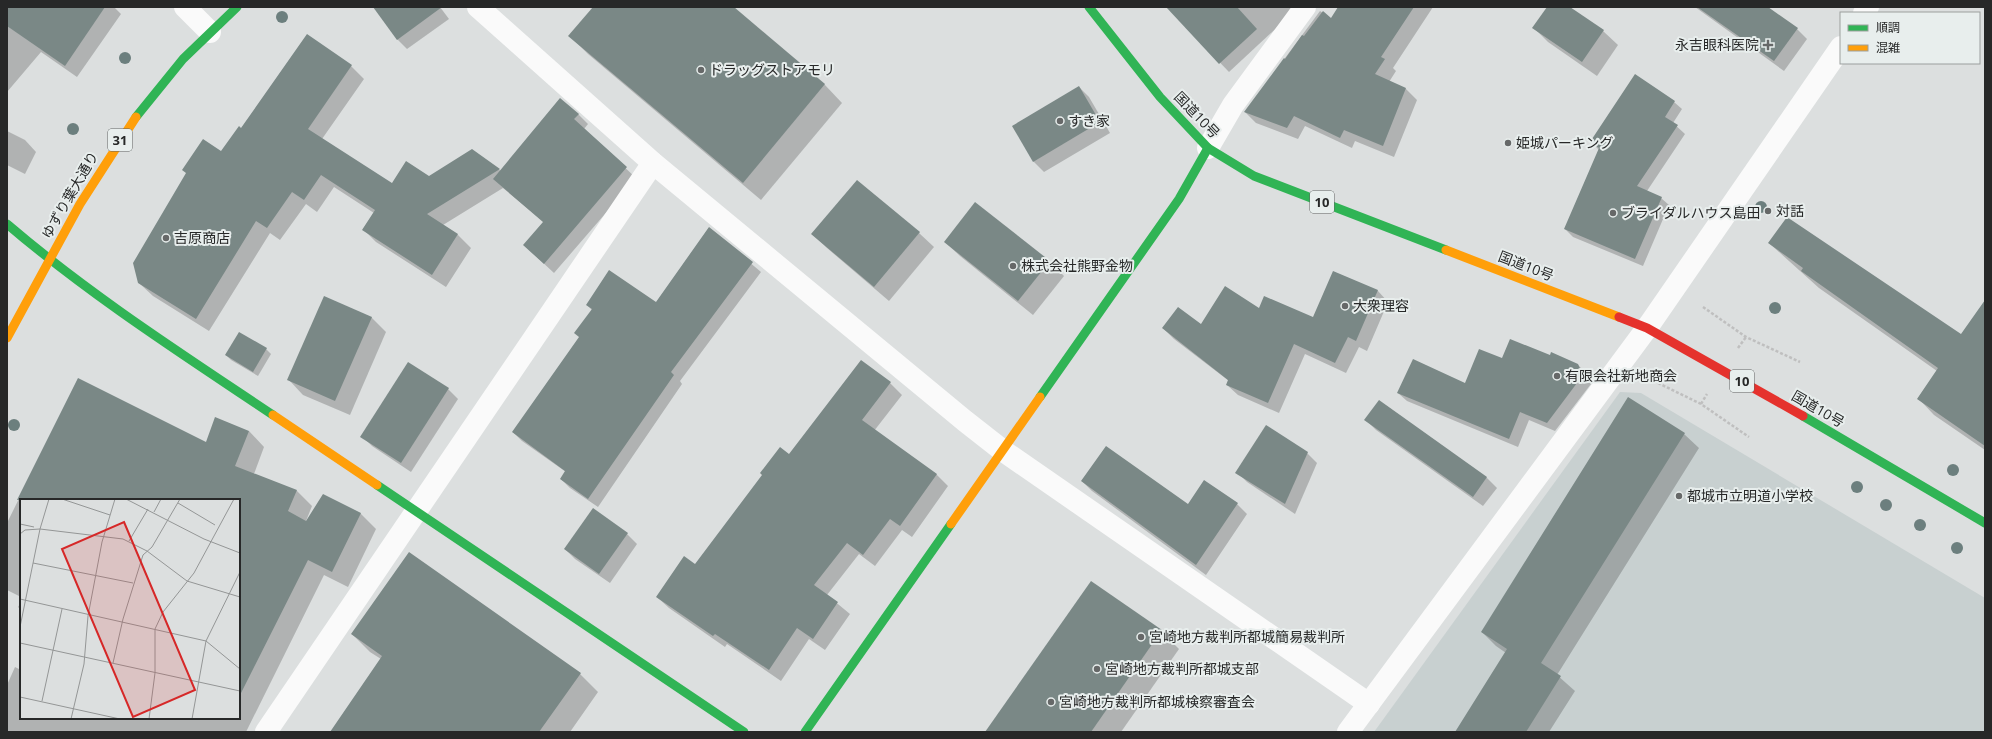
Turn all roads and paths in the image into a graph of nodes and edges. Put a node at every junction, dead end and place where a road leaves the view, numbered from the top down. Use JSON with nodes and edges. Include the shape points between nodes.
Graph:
{"nodes":[{"id":1,"x":185,"y":7,"type":"edge"},
{"id":2,"x":238,"y":7,"type":"edge"},
{"id":3,"x":478,"y":7,"type":"edge"},
{"id":4,"x":1088,"y":7,"type":"edge"},
{"id":5,"x":1304,"y":7,"type":"edge"},
{"id":6,"x":210,"y":32,"type":"junction"},
{"id":7,"x":1840,"y":48,"type":"edge"},
{"id":8,"x":1208,"y":148,"type":"junction"},
{"id":9,"x":652,"y":163,"type":"junction"},
{"id":10,"x":7,"y":224,"type":"edge"},
{"id":11,"x":49,"y":260,"type":"junction"},
{"id":12,"x":1703,"y":307,"type":"dead end"},
{"id":13,"x":1647,"y":328,"type":"junction"},
{"id":14,"x":7,"y":338,"type":"edge"},
{"id":15,"x":1800,"y":362,"type":"dead end"},
{"id":16,"x":1658,"y":383,"type":"dead end"},
{"id":17,"x":1749,"y":437,"type":"dead end"},
{"id":18,"x":1002,"y":450,"type":"junction"},
{"id":19,"x":415,"y":512,"type":"junction"},
{"id":20,"x":1985,"y":523,"type":"edge"},
{"id":21,"x":1369,"y":704,"type":"junction"},
{"id":22,"x":266,"y":732,"type":"edge"},
{"id":23,"x":744,"y":732,"type":"edge"},
{"id":24,"x":805,"y":732,"type":"edge"},
{"id":25,"x":1348,"y":732,"type":"edge"}],
"edges":[{"from":1,"to":6,"type":"street"},
{"from":2,"to":6,"type":"main road","name":"ゆずり葉大通り","number":"31"},
{"from":3,"to":9,"type":"street"},
{"from":4,"to":8,"type":"main road","name":"国道10号","number":"10","via":[[1160,97]]},
{"from":5,"to":8,"type":"street","via":[[1233,105]]},
{"from":6,"to":11,"type":"main road","name":"ゆずり葉大通り","number":"31","via":[[167,77],[129,127],[98,172]]},
{"from":7,"to":13,"type":"street"},
{"from":8,"to":13,"type":"main road","name":"国道10号","number":"10","via":[[1254,176]]},
{"from":8,"to":18,"type":"main road","via":[[1179,199]]},
{"from":9,"to":18,"type":"street"},
{"from":9,"to":19,"type":"street"},
{"from":10,"to":11,"type":"main road"},
{"from":11,"to":14,"type":"main road","name":"ゆずり葉大通り","number":"31"},
{"from":11,"to":19,"type":"main road","via":[[101,299]]},
{"from":12,"to":15,"type":"path","via":[[1746,337]]},
{"from":13,"to":20,"type":"main road","name":"国道10号","number":"10","via":[[1837,435]]},
{"from":13,"to":21,"type":"street"},
{"from":16,"to":17,"type":"path","via":[[1701,404]]},
{"from":18,"to":21,"type":"street"},
{"from":18,"to":24,"type":"main road"},
{"from":19,"to":22,"type":"street"},
{"from":19,"to":23,"type":"main road"},
{"from":21,"to":25,"type":"street"}]}
